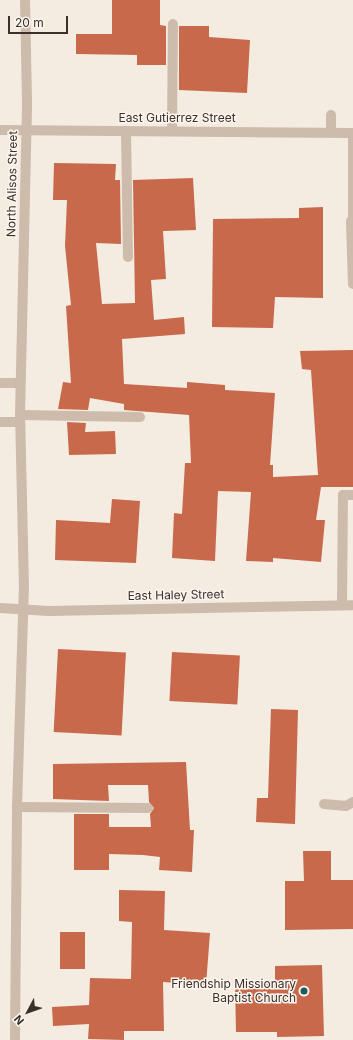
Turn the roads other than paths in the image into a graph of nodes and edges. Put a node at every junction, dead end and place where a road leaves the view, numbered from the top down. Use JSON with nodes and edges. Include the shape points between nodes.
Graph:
{"nodes":[{"id":1,"x":25,"y":0,"type":"edge"},
{"id":2,"x":173,"y":24,"type":"dead end"},
{"id":3,"x":331,"y":115,"type":"dead end"},
{"id":4,"x":0,"y":130,"type":"edge"},
{"id":5,"x":126,"y":130,"type":"junction"},
{"id":6,"x":172,"y":131,"type":"junction"},
{"id":7,"x":26,"y":132,"type":"junction"},
{"id":8,"x":331,"y":132,"type":"junction"},
{"id":9,"x":353,"y":133,"type":"edge"},
{"id":10,"x":352,"y":221,"type":"edge"},
{"id":11,"x":128,"y":257,"type":"dead end"},
{"id":12,"x":353,"y":284,"type":"edge"},
{"id":13,"x":20,"y":383,"type":"junction"},
{"id":14,"x":0,"y":384,"type":"edge"},
{"id":15,"x":140,"y":417,"type":"dead end"},
{"id":16,"x":20,"y":419,"type":"junction"},
{"id":17,"x":0,"y":422,"type":"edge"},
{"id":18,"x":353,"y":495,"type":"edge"},
{"id":19,"x":342,"y":605,"type":"junction"},
{"id":20,"x":353,"y":605,"type":"edge"},
{"id":21,"x":0,"y":608,"type":"edge"},
{"id":22,"x":22,"y":609,"type":"junction"},
{"id":23,"x":353,"y":802,"type":"edge"},
{"id":24,"x":324,"y":804,"type":"dead end"},
{"id":25,"x":17,"y":807,"type":"junction"},
{"id":26,"x":148,"y":808,"type":"dead end"},
{"id":27,"x":15,"y":1040,"type":"edge"}],
"edges":[{"from":1,"to":7,"type":"street","name":"North Alisos Street"},
{"from":2,"to":6,"type":"street"},
{"from":3,"to":8,"type":"street"},
{"from":4,"to":7,"type":"street","name":"East Gutierrez Street"},
{"from":5,"to":6,"type":"street","name":"East Gutierrez Street"},
{"from":5,"to":7,"type":"street","name":"East Gutierrez Street"},
{"from":5,"to":11,"type":"street"},
{"from":6,"to":8,"type":"street","name":"East Gutierrez Street"},
{"from":7,"to":13,"type":"street","name":"North Alisos Street"},
{"from":8,"to":9,"type":"street","name":"East Gutierrez Street"},
{"from":9,"to":10,"type":"street"},
{"from":10,"to":12,"type":"street"},
{"from":13,"to":14,"type":"street"},
{"from":13,"to":16,"type":"street","name":"North Alisos Street"},
{"from":15,"to":16,"type":"street"},
{"from":16,"to":17,"type":"street"},
{"from":16,"to":22,"type":"street","name":"North Alisos Street"},
{"from":18,"to":19,"type":"street","via":[[343,495]]},
{"from":19,"to":20,"type":"street","name":"East Haley Street"},
{"from":19,"to":22,"type":"street","name":"East Haley Street"},
{"from":21,"to":22,"type":"street","name":"East Haley Street"},
{"from":22,"to":25,"type":"street","name":"North Alisos Street"},
{"from":23,"to":24,"type":"street","via":[[346,806]]},
{"from":25,"to":26,"type":"street"},
{"from":25,"to":27,"type":"street","name":"North Alisos Street"}]}
